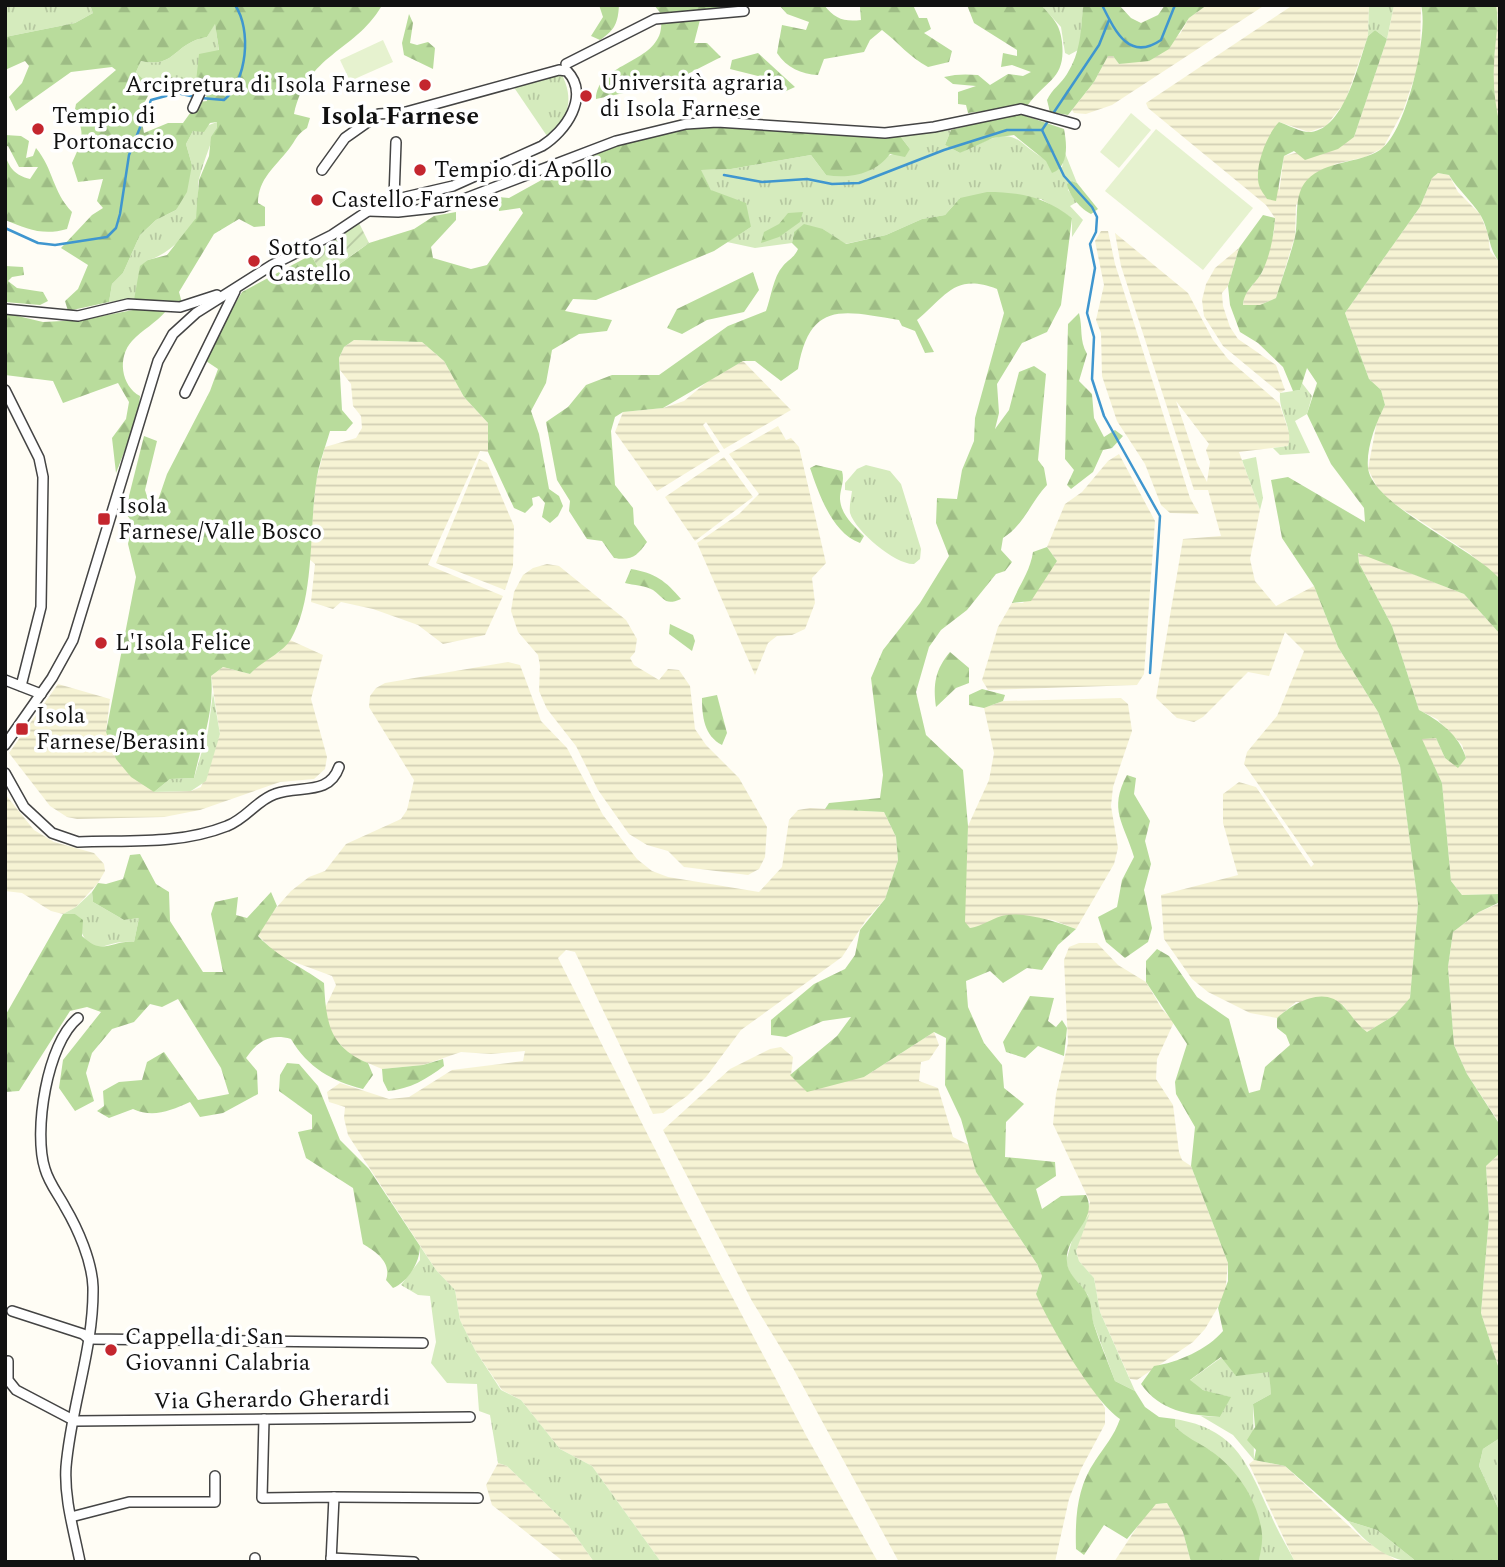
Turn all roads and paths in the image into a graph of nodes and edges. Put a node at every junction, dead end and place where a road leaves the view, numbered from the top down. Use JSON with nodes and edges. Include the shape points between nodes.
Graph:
{"nodes":[{"id":1,"x":744,"y":10,"type":"dead end"},
{"id":2,"x":566,"y":64,"type":"dead end"},
{"id":3,"x":202,"y":87,"type":"dead end"},
{"id":4,"x":194,"y":106,"type":"dead end"},
{"id":5,"x":1075,"y":124,"type":"dead end"},
{"id":6,"x":396,"y":142,"type":"dead end"},
{"id":7,"x":322,"y":170,"type":"dead end"},
{"id":8,"x":394,"y":198,"type":"junction"},
{"id":9,"x":368,"y":211,"type":"junction"},
{"id":10,"x":231,"y":292,"type":"junction"},
{"id":11,"x":5,"y":309,"type":"edge"},
{"id":12,"x":5,"y":390,"type":"edge"},
{"id":13,"x":185,"y":393,"type":"dead end"},
{"id":14,"x":5,"y":680,"type":"edge"},
{"id":15,"x":21,"y":686,"type":"junction"},
{"id":16,"x":41,"y":694,"type":"junction"},
{"id":17,"x":5,"y":745,"type":"edge"},
{"id":18,"x":339,"y":767,"type":"dead end"},
{"id":19,"x":5,"y":773,"type":"edge"},
{"id":20,"x":78,"y":1018,"type":"dead end"},
{"id":21,"x":12,"y":1311,"type":"dead end"},
{"id":22,"x":89,"y":1339,"type":"junction"},
{"id":23,"x":423,"y":1343,"type":"dead end"},
{"id":24,"x":8,"y":1362,"type":"dead end"},
{"id":25,"x":470,"y":1417,"type":"dead end"},
{"id":26,"x":264,"y":1419,"type":"junction"},
{"id":27,"x":75,"y":1421,"type":"junction"},
{"id":28,"x":215,"y":1476,"type":"dead end"},
{"id":29,"x":334,"y":1497,"type":"junction"},
{"id":30,"x":478,"y":1498,"type":"dead end"},
{"id":31,"x":71,"y":1517,"type":"junction"},
{"id":32,"x":331,"y":1560,"type":"edge"},
{"id":33,"x":80,"y":1562,"type":"edge"},
{"id":34,"x":414,"y":1562,"type":"edge"}],
"edges":[{"from":1,"to":2,"type":"street","via":[[655,19]]},
{"from":3,"to":4,"type":"street"},
{"from":5,"to":9,"type":"street","via":[[1013,109],[958,123],[885,133],[686,124],[616,141],[443,207]]},
{"from":6,"to":8,"type":"street"},
{"from":7,"to":8,"type":"street","via":[[345,138],[379,114],[406,112],[559,70],[570,75],[576,88],[569,120],[554,139],[453,186]]},
{"from":8,"to":9,"type":"street"},
{"from":9,"to":10,"type":"street"},
{"from":10,"to":11,"type":"street","via":[[180,307],[128,304],[78,316]]},
{"from":10,"to":13,"type":"street"},
{"from":10,"to":16,"type":"street","via":[[184,322],[163,349],[78,626]]},
{"from":12,"to":15,"type":"street","via":[[39,458],[43,477],[40,607]]},
{"from":14,"to":15,"type":"street"},
{"from":15,"to":16,"type":"street"},
{"from":16,"to":17,"type":"street"},
{"from":18,"to":19,"type":"street","via":[[335,779],[323,787],[271,796],[229,826],[187,840],[62,839],[24,807]]},
{"from":20,"to":22,"type":"street","via":[[63,1034],[53,1056],[42,1149],[45,1170],[76,1229],[92,1280]]},
{"from":21,"to":22,"type":"street"},
{"from":22,"to":23,"type":"street"},
{"from":22,"to":27,"type":"street"},
{"from":24,"to":27,"type":"street","via":[[8,1380],[16,1390]]},
{"from":25,"to":26,"type":"street","name":"Via Gherardo Gherardi"},
{"from":26,"to":27,"type":"street","name":"Via Gherardo Gherardi"},
{"from":26,"to":29,"type":"street","via":[[262,1498]]},
{"from":27,"to":31,"type":"street","via":[[66,1474]]},
{"from":28,"to":31,"type":"street","via":[[215,1502],[129,1502]]},
{"from":29,"to":30,"type":"street"},
{"from":29,"to":32,"type":"street"},
{"from":31,"to":33,"type":"street"},
{"from":32,"to":34,"type":"street"}]}
